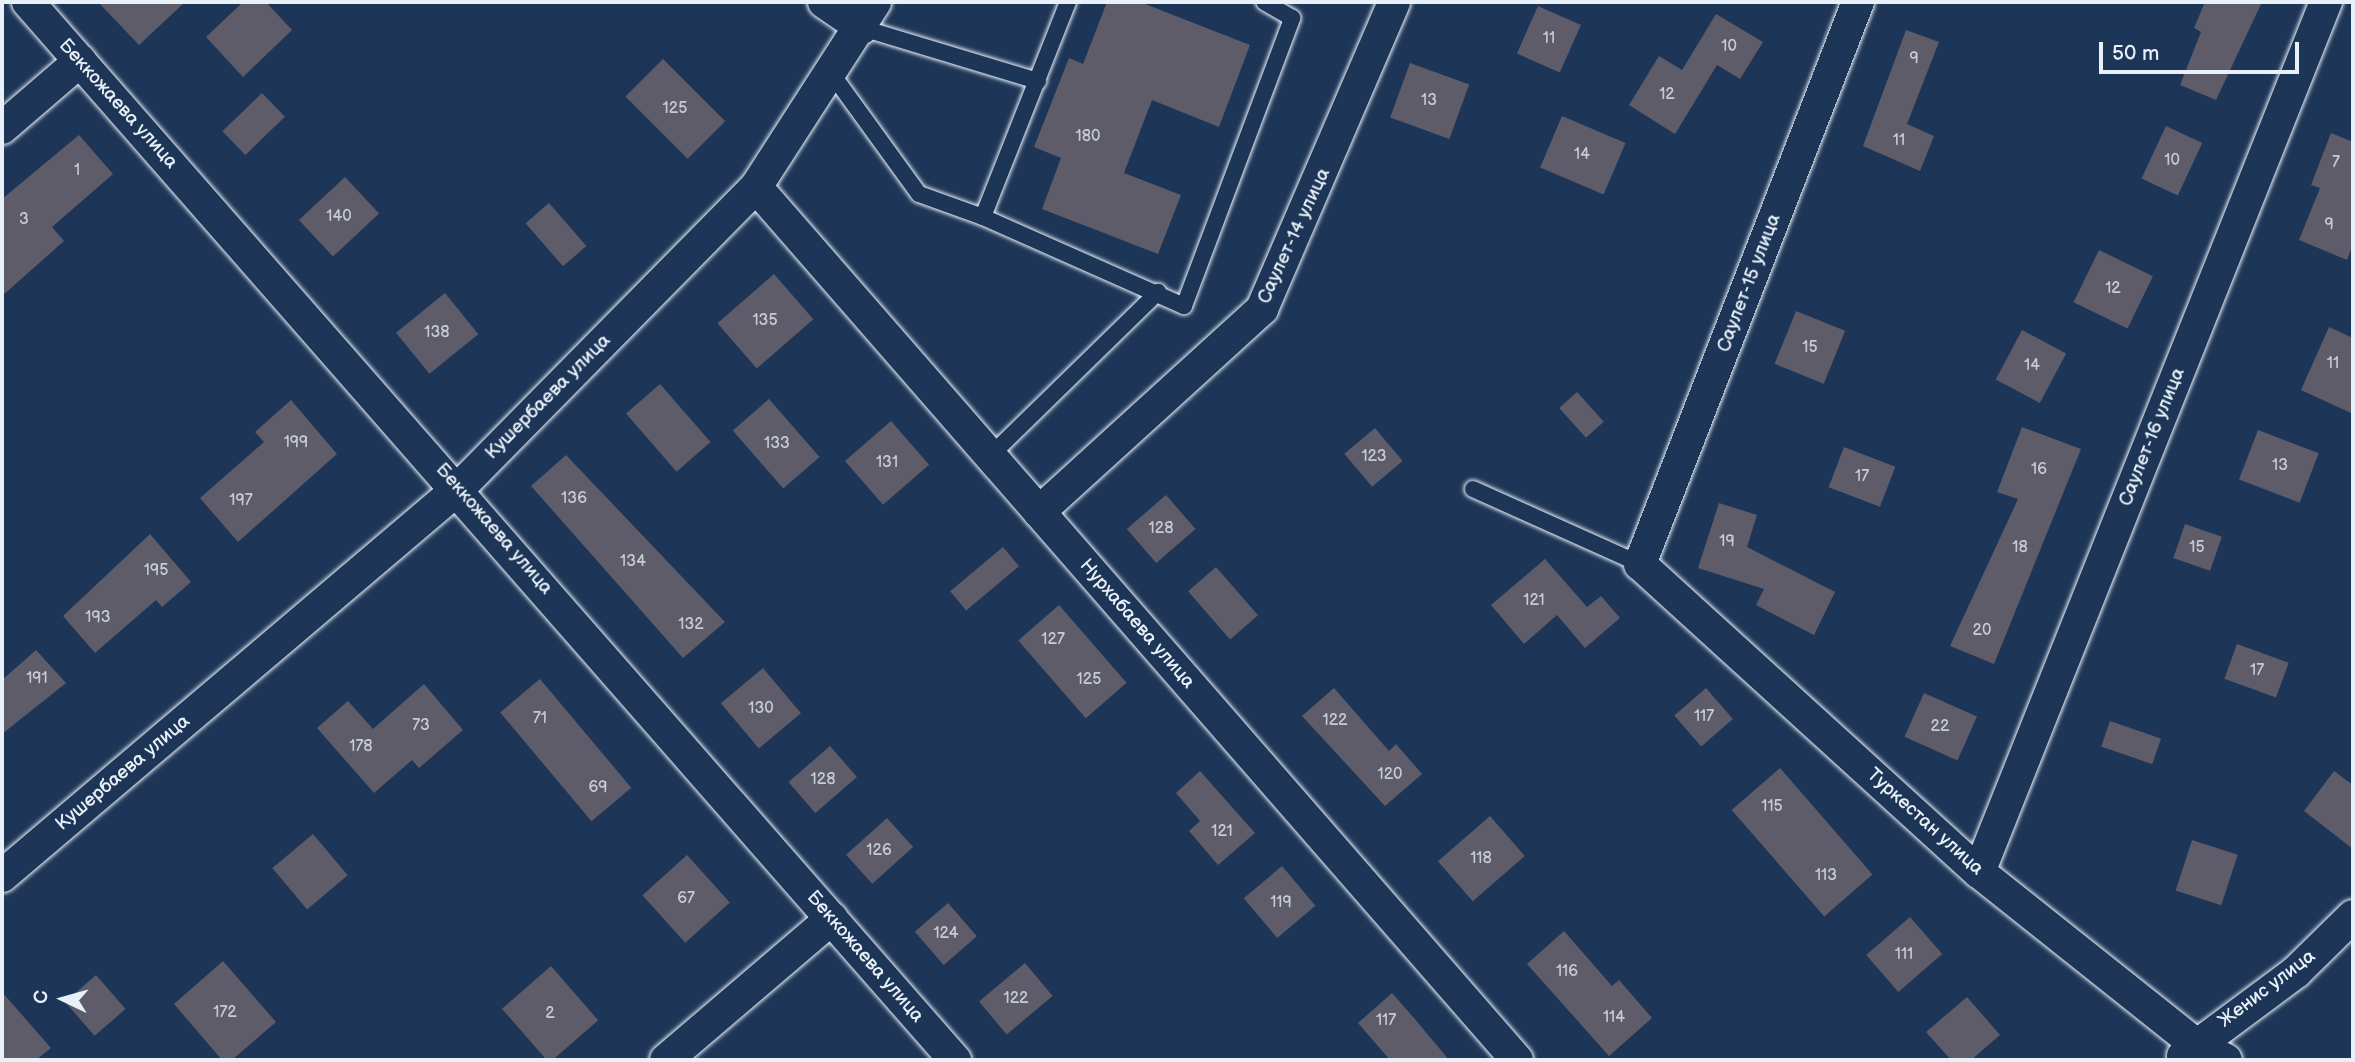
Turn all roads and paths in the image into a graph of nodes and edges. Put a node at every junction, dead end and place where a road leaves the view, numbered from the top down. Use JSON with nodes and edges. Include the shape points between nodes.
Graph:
{"nodes":[{"id":1,"x":28,"y":2,"type":"edge"},
{"id":2,"x":824,"y":2,"type":"edge"},
{"id":3,"x":1068,"y":2,"type":"edge"},
{"id":4,"x":1264,"y":2,"type":"edge"},
{"id":5,"x":1858,"y":2,"type":"edge"},
{"id":6,"x":2326,"y":2,"type":"edge"},
{"id":7,"x":1383,"y":5,"type":"edge"},
{"id":8,"x":869,"y":15,"type":"edge"},
{"id":9,"x":80,"y":61,"type":"junction"},
{"id":10,"x":832,"y":74,"type":"junction"},
{"id":11,"x":1038,"y":81,"type":"junction"},
{"id":12,"x":2,"y":128,"type":"edge"},
{"id":13,"x":756,"y":187,"type":"junction"},
{"id":14,"x":983,"y":217,"type":"junction"},
{"id":15,"x":1158,"y":292,"type":"junction"},
{"id":16,"x":990,"y":456,"type":"junction"},
{"id":17,"x":459,"y":488,"type":"junction"},
{"id":18,"x":1473,"y":489,"type":"dead end"},
{"id":19,"x":1039,"y":512,"type":"junction"},
{"id":20,"x":1640,"y":564,"type":"junction"},
{"id":21,"x":1979,"y":872,"type":"junction"},
{"id":22,"x":2,"y":876,"type":"edge"},
{"id":23,"x":2353,"y":916,"type":"edge"},
{"id":24,"x":832,"y":918,"type":"junction"},
{"id":25,"x":2187,"y":1052,"type":"edge"},
{"id":26,"x":666,"y":1060,"type":"edge"},
{"id":27,"x":955,"y":1060,"type":"edge"},
{"id":28,"x":1517,"y":1060,"type":"edge"},
{"id":29,"x":2227,"y":1060,"type":"edge"}],
"edges":[{"from":1,"to":9,"type":"street","name":"Беккожаева улица"},
{"from":2,"to":8,"type":"street"},
{"from":3,"to":11,"type":"lane"},
{"from":4,"to":15,"type":"lane","via":[[1292,18],[1184,306]]},
{"from":5,"to":20,"type":"street","name":"Саулет-15 улица"},
{"from":6,"to":21,"type":"street","name":"Саулет-16 улица"},
{"from":7,"to":19,"type":"street","name":"Саулет-14 улица","via":[[1262,309]]},
{"from":8,"to":10,"type":"street","name":"Кушербаева улица"},
{"from":8,"to":11,"type":"lane"},
{"from":9,"to":12,"type":"street"},
{"from":9,"to":17,"type":"street","name":"Беккожаева улица"},
{"from":10,"to":13,"type":"street","name":"Кушербаева улица"},
{"from":10,"to":14,"type":"lane","via":[[919,194]]},
{"from":11,"to":14,"type":"lane"},
{"from":13,"to":16,"type":"street","name":"Нурхабаева улица"},
{"from":13,"to":17,"type":"street","name":"Кушербаева улица"},
{"from":14,"to":15,"type":"lane"},
{"from":15,"to":16,"type":"lane"},
{"from":16,"to":19,"type":"street","name":"Нурхабаева улица"},
{"from":17,"to":22,"type":"street","name":"Кушербаева улица"},
{"from":17,"to":24,"type":"street","name":"Беккожаева улица"},
{"from":18,"to":20,"type":"lane"},
{"from":19,"to":28,"type":"street","name":"Нурхабаева улица"},
{"from":20,"to":21,"type":"street","name":"Туркестан улица"},
{"from":21,"to":25,"type":"street","name":"Туркестан улица"},
{"from":23,"to":25,"type":"street","name":"Женис улица","via":[[2295,972]]},
{"from":24,"to":26,"type":"street"},
{"from":24,"to":27,"type":"street","name":"Беккожаева улица"},
{"from":25,"to":29,"type":"street","name":"Туркестан улица"}]}
